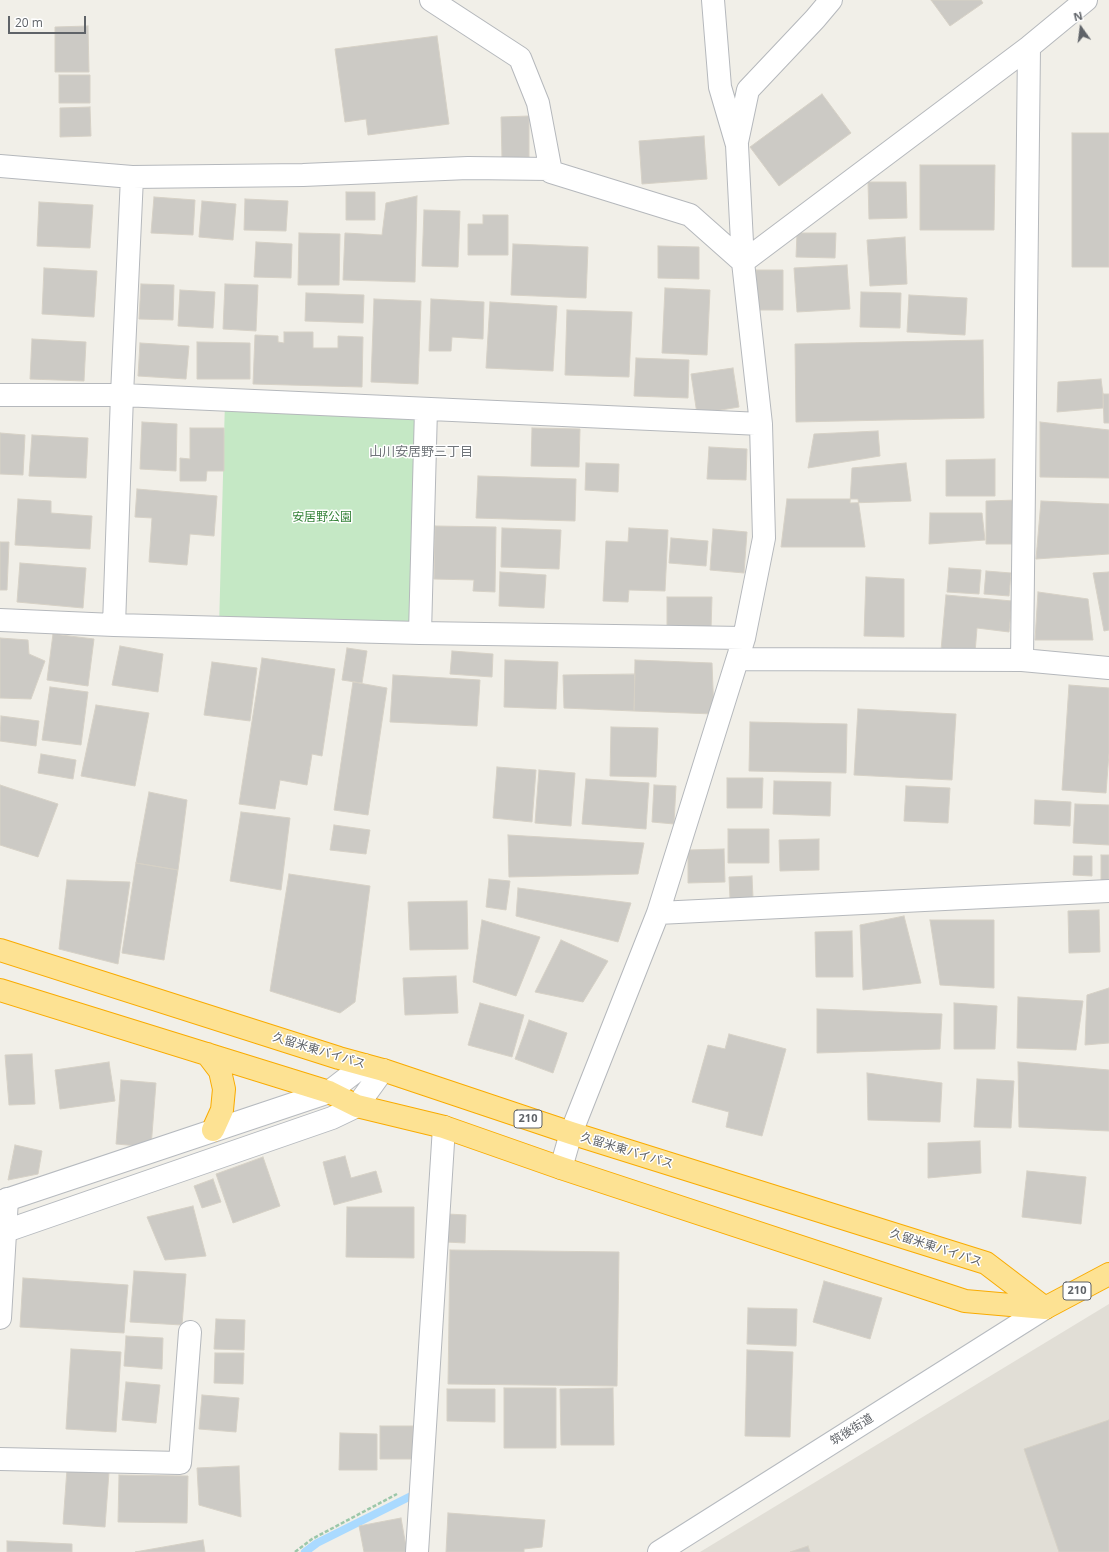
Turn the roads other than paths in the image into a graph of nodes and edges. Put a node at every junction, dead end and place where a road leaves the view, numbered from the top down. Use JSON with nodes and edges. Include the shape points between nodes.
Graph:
{"nodes":[{"id":1,"x":431,"y":0,"type":"edge"},
{"id":2,"x":713,"y":0,"type":"edge"},
{"id":3,"x":831,"y":0,"type":"edge"},
{"id":4,"x":1086,"y":0,"type":"edge"},
{"id":5,"x":1029,"y":47,"type":"junction"},
{"id":6,"x":737,"y":145,"type":"junction"},
{"id":7,"x":0,"y":166,"type":"edge"},
{"id":8,"x":550,"y":169,"type":"junction"},
{"id":9,"x":132,"y":177,"type":"junction"},
{"id":10,"x":743,"y":262,"type":"junction"},
{"id":11,"x":0,"y":395,"type":"edge"},
{"id":12,"x":122,"y":395,"type":"junction"},
{"id":13,"x":426,"y":409,"type":"junction"},
{"id":14,"x":761,"y":424,"type":"junction"},
{"id":15,"x":0,"y":620,"type":"edge"},
{"id":16,"x":114,"y":625,"type":"junction"},
{"id":17,"x":420,"y":633,"type":"junction"},
{"id":18,"x":744,"y":638,"type":"junction"},
{"id":19,"x":738,"y":658,"type":"junction"},
{"id":20,"x":1022,"y":660,"type":"junction"},
{"id":21,"x":1109,"y":668,"type":"edge"},
{"id":22,"x":1109,"y":891,"type":"edge"},
{"id":23,"x":658,"y":913,"type":"junction"},
{"id":24,"x":0,"y":950,"type":"edge"},
{"id":25,"x":0,"y":990,"type":"edge"},
{"id":26,"x":207,"y":1054,"type":"junction"},
{"id":27,"x":373,"y":1067,"type":"junction"},
{"id":28,"x":329,"y":1092,"type":"junction"},
{"id":29,"x":357,"y":1106,"type":"junction"},
{"id":30,"x":444,"y":1127,"type":"junction"},
{"id":31,"x":213,"y":1130,"type":"junction"},
{"id":32,"x":572,"y":1133,"type":"junction"},
{"id":33,"x":561,"y":1168,"type":"junction"},
{"id":34,"x":4,"y":1200,"type":"edge"},
{"id":35,"x":3,"y":1232,"type":"edge"},
{"id":36,"x":1109,"y":1274,"type":"edge"},
{"id":37,"x":1046,"y":1308,"type":"junction"},
{"id":38,"x":0,"y":1318,"type":"edge"},
{"id":39,"x":190,"y":1332,"type":"dead end"},
{"id":40,"x":0,"y":1459,"type":"edge"},
{"id":41,"x":417,"y":1552,"type":"edge"},
{"id":42,"x":659,"y":1552,"type":"edge"}],
"edges":[{"from":1,"to":8,"type":"street","via":[[520,58],[538,103]]},
{"from":2,"to":6,"type":"street","via":[[720,87]]},
{"from":3,"to":6,"type":"street","via":[[748,90]]},
{"from":4,"to":5,"type":"street"},
{"from":5,"to":10,"type":"street"},
{"from":5,"to":20,"type":"street"},
{"from":6,"to":10,"type":"street"},
{"from":7,"to":9,"type":"street"},
{"from":8,"to":9,"type":"street","via":[[468,168],[303,175]]},
{"from":8,"to":10,"type":"street","via":[[551,172],[690,215]]},
{"from":9,"to":12,"type":"street"},
{"from":10,"to":14,"type":"street"},
{"from":11,"to":12,"type":"street"},
{"from":12,"to":13,"type":"street"},
{"from":12,"to":16,"type":"street"},
{"from":13,"to":14,"type":"street"},
{"from":13,"to":17,"type":"street"},
{"from":14,"to":18,"type":"street","via":[[764,538]]},
{"from":15,"to":16,"type":"street"},
{"from":16,"to":17,"type":"street"},
{"from":17,"to":18,"type":"street"},
{"from":18,"to":19,"type":"street"},
{"from":19,"to":20,"type":"street"},
{"from":19,"to":23,"type":"street"},
{"from":20,"to":21,"type":"street"},
{"from":22,"to":23,"type":"street"},
{"from":23,"to":32,"type":"street"},
{"from":24,"to":27,"type":"highway","name":"久留米東バイパス","number":"210"},
{"from":25,"to":26,"type":"highway"},
{"from":26,"to":28,"type":"highway"},
{"from":26,"to":31,"type":"highway","via":[[220,1071],[224,1089],[222,1110]]},
{"from":27,"to":28,"type":"street"},
{"from":27,"to":29,"type":"street"},
{"from":27,"to":32,"type":"highway","name":"久留米東バイパス","number":"210"},
{"from":28,"to":29,"type":"highway"},
{"from":28,"to":31,"type":"street"},
{"from":29,"to":30,"type":"highway"},
{"from":29,"to":35,"type":"street","via":[[332,1118]]},
{"from":30,"to":33,"type":"highway"},
{"from":30,"to":41,"type":"street"},
{"from":31,"to":34,"type":"street"},
{"from":32,"to":33,"type":"street"},
{"from":32,"to":37,"type":"highway","name":"久留米東バイパス","number":"210","via":[[986,1263]]},
{"from":33,"to":37,"type":"highway","via":[[965,1301]]},
{"from":34,"to":35,"type":"street"},
{"from":35,"to":38,"type":"street"},
{"from":36,"to":37,"type":"highway","number":"210"},
{"from":37,"to":42,"type":"street","name":"筑後街道"},
{"from":39,"to":40,"type":"street","via":[[180,1463]]}]}
